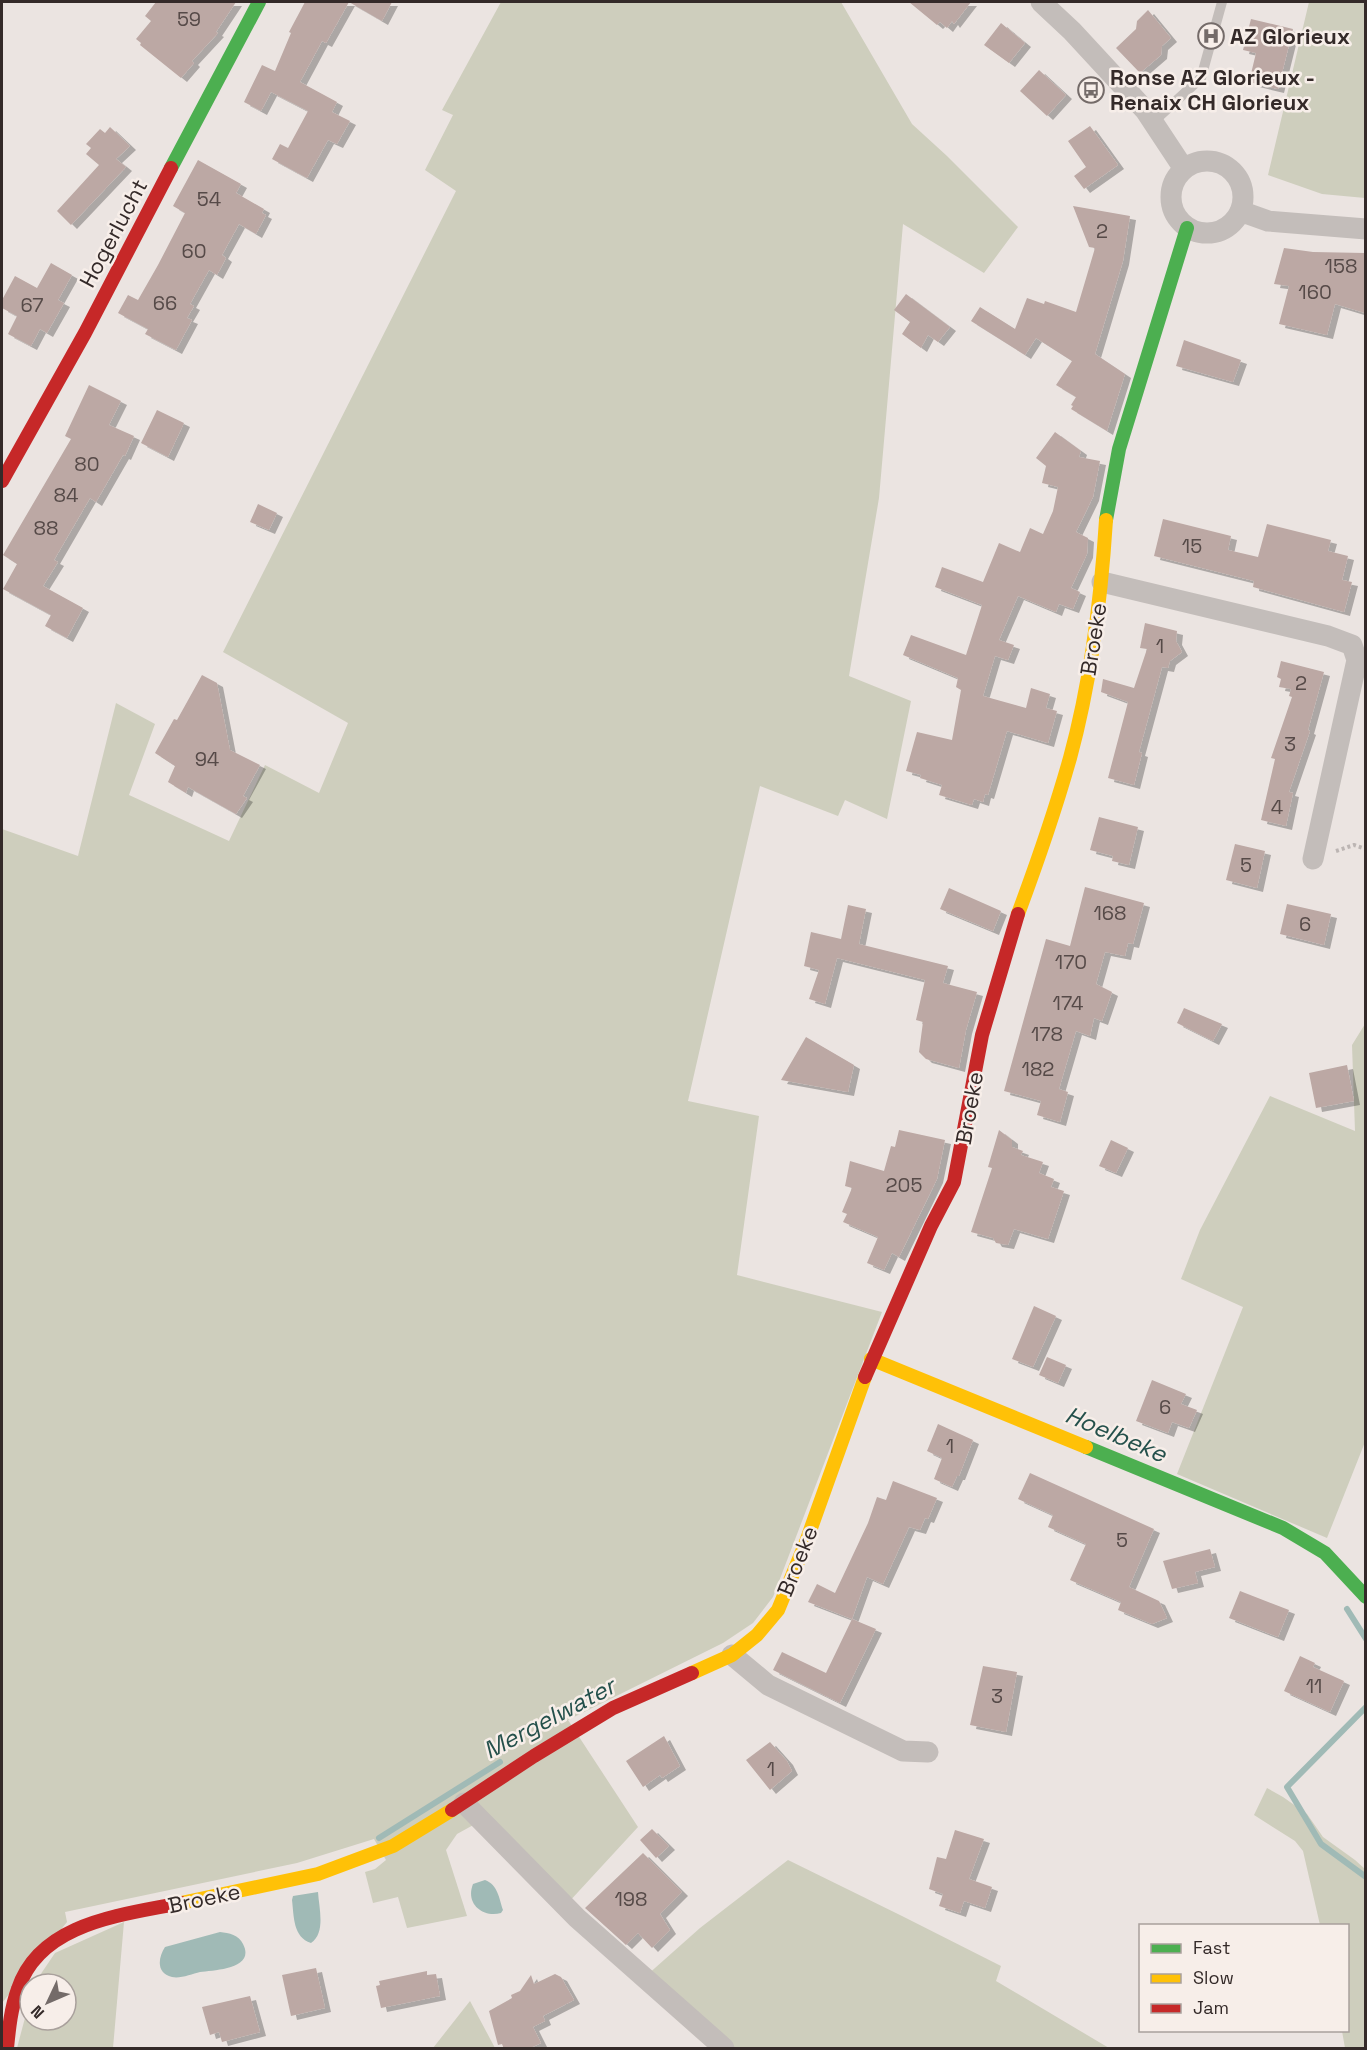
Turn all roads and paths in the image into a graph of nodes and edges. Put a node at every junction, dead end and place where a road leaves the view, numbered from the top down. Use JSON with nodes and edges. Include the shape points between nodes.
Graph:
{"nodes":[{"id":1,"x":259,"y":2,"type":"edge"},
{"id":2,"x":1041,"y":2,"type":"edge"},
{"id":3,"x":1222,"y":2,"type":"edge"},
{"id":4,"x":1153,"y":122,"type":"junction"},
{"id":5,"x":1184,"y":169,"type":"junction"},
{"id":6,"x":1240,"y":211,"type":"junction"},
{"id":7,"x":1187,"y":228,"type":"junction"},
{"id":8,"x":1365,"y":229,"type":"edge"},
{"id":9,"x":2,"y":481,"type":"edge"},
{"id":10,"x":1102,"y":582,"type":"junction"},
{"id":11,"x":1354,"y":845,"type":"dead end"},
{"id":12,"x":1365,"y":849,"type":"edge"},
{"id":13,"x":1313,"y":859,"type":"dead end"},
{"id":14,"x":871,"y":1359,"type":"junction"},
{"id":15,"x":1365,"y":1597,"type":"edge"},
{"id":16,"x":732,"y":1655,"type":"junction"},
{"id":17,"x":928,"y":1752,"type":"dead end"},
{"id":18,"x":464,"y":1803,"type":"junction"},
{"id":19,"x":6,"y":2049,"type":"edge"},
{"id":20,"x":724,"y":2049,"type":"edge"}],
"edges":[{"from":1,"to":9,"type":"street","name":"Hogerlucht","via":[[86,333]]},
{"from":2,"to":4,"type":"street"},
{"from":3,"to":4,"type":"lane","via":[[1201,78]]},
{"from":4,"to":5,"type":"street"},
{"from":5,"to":6,"type":"street","via":[[1207,161],[1230,169],[1242,190]]},
{"from":5,"to":7,"type":"street","via":[[1173,184],[1171,202]]},
{"from":6,"to":7,"type":"street","via":[[1231,224],[1213,233]]},
{"from":6,"to":8,"type":"street","via":[[1268,221]]},
{"from":7,"to":10,"type":"street","name":"Broeke","via":[[1119,450],[1106,516]]},
{"from":10,"to":13,"type":"street","via":[[1352,645],[1357,660]]},
{"from":10,"to":14,"type":"street","name":"Broeke","via":[[1070,758],[982,1035],[954,1182]]},
{"from":11,"to":12,"type":"path"},
{"from":14,"to":15,"type":"street","via":[[1283,1528],[1325,1553]]},
{"from":14,"to":16,"type":"street","name":"Broeke","via":[[778,1610],[757,1635]]},
{"from":16,"to":17,"type":"street","via":[[768,1685],[903,1751]]},
{"from":16,"to":18,"type":"street","name":"Broeke","via":[[613,1708]]},
{"from":18,"to":19,"type":"street","name":"Broeke","via":[[393,1846],[318,1874],[108,1918],[63,1934],[37,1956],[18,1987]]},
{"from":18,"to":20,"type":"street","via":[[577,1918]]}]}
